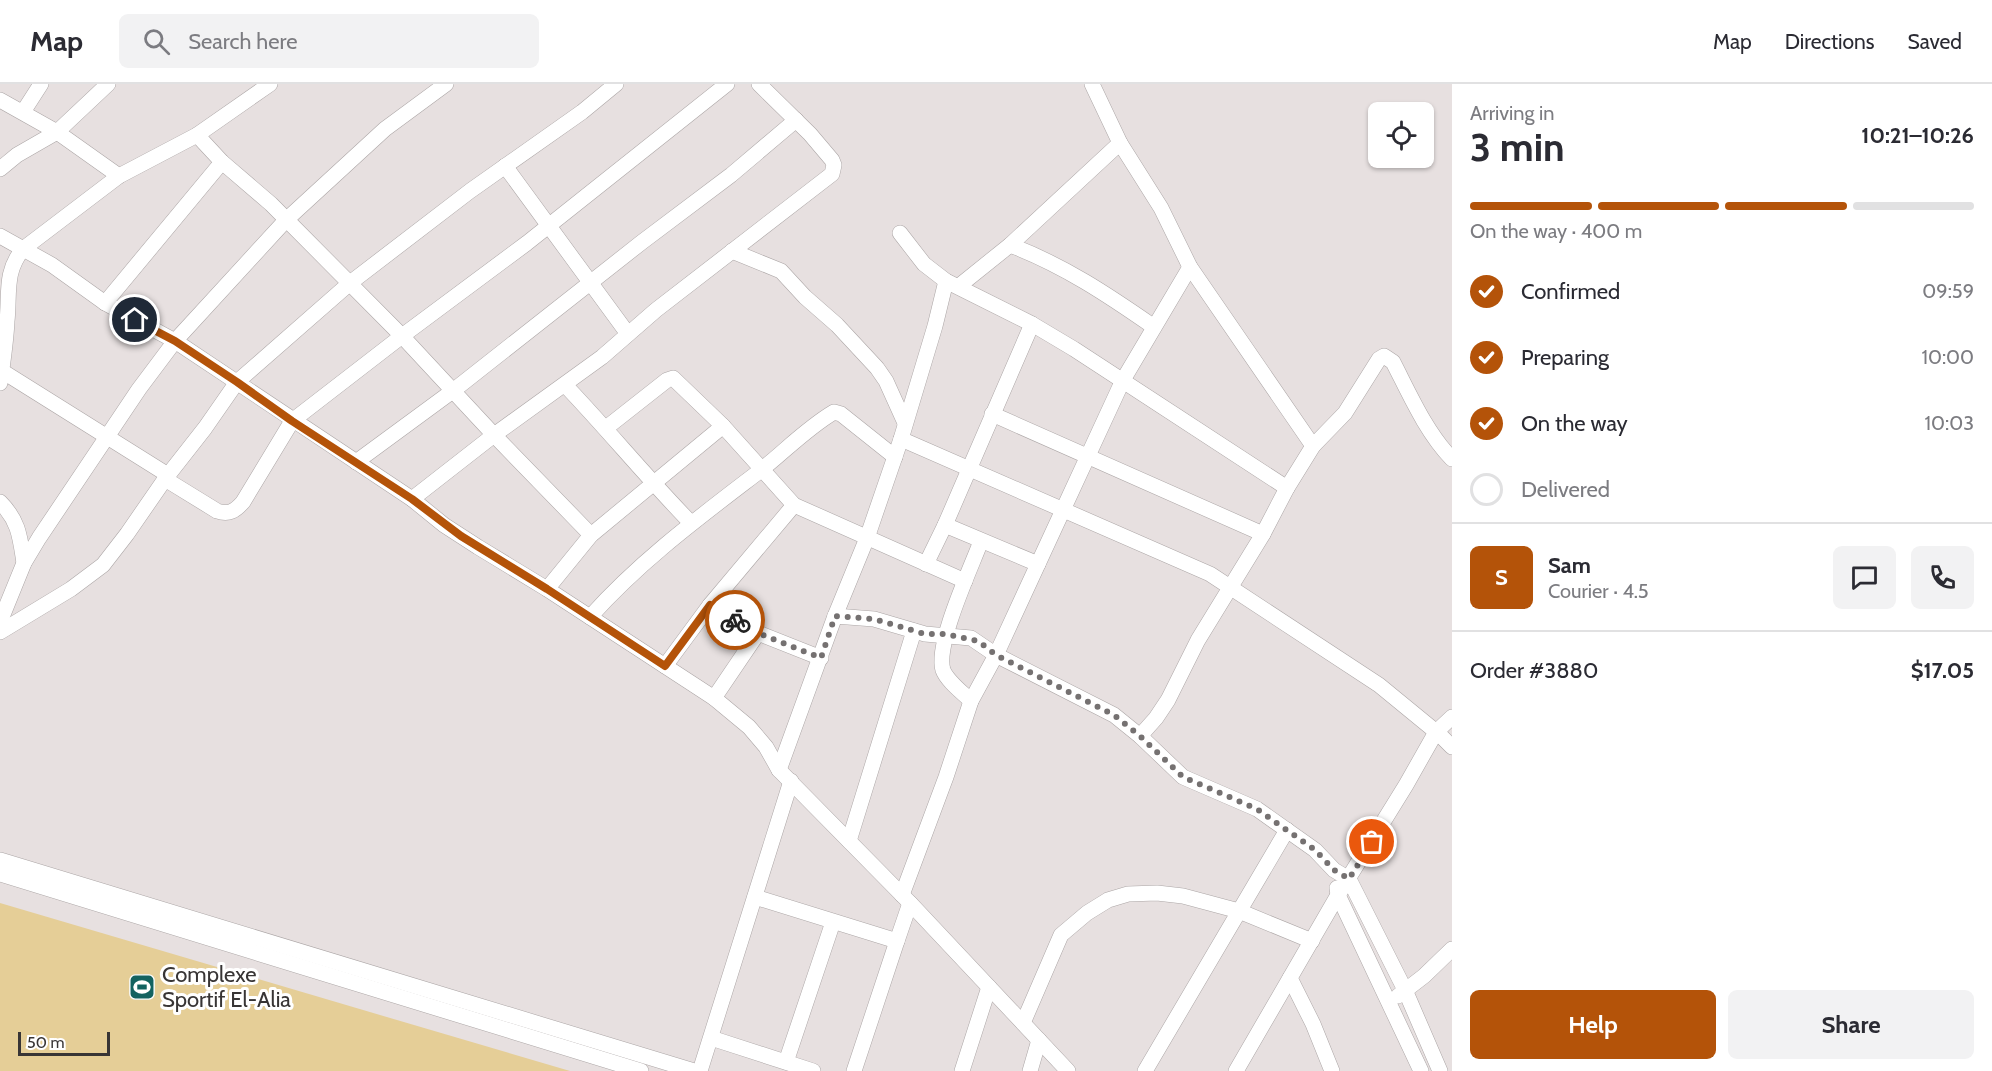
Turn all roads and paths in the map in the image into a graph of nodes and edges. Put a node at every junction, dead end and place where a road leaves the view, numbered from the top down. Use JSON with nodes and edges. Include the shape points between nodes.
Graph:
{"nodes":[{"id":1,"x":41,"y":84,"type":"edge"},
{"id":2,"x":108,"y":84,"type":"edge"},
{"id":3,"x":270,"y":84,"type":"edge"},
{"id":4,"x":446,"y":84,"type":"edge"},
{"id":5,"x":616,"y":84,"type":"edge"},
{"id":6,"x":727,"y":84,"type":"edge"},
{"id":7,"x":759,"y":84,"type":"edge"},
{"id":8,"x":1092,"y":84,"type":"edge"},
{"id":9,"x":0,"y":100,"type":"edge"},
{"id":10,"x":23,"y":112,"type":"junction"},
{"id":11,"x":796,"y":120,"type":"junction"},
{"id":12,"x":57,"y":132,"type":"junction"},
{"id":13,"x":198,"y":135,"type":"junction"},
{"id":14,"x":1120,"y":143,"type":"junction"},
{"id":15,"x":222,"y":162,"type":"junction"},
{"id":16,"x":505,"y":166,"type":"junction"},
{"id":17,"x":0,"y":170,"type":"edge"},
{"id":18,"x":119,"y":176,"type":"junction"},
{"id":19,"x":286,"y":220,"type":"junction"},
{"id":20,"x":550,"y":225,"type":"junction"},
{"id":21,"x":900,"y":233,"type":"dead end"},
{"id":22,"x":0,"y":236,"type":"edge"},
{"id":23,"x":1010,"y":245,"type":"junction"},
{"id":24,"x":23,"y":249,"type":"junction"},
{"id":25,"x":732,"y":251,"type":"junction"},
{"id":26,"x":1190,"y":267,"type":"junction"},
{"id":27,"x":350,"y":283,"type":"junction"},
{"id":28,"x":592,"y":283,"type":"junction"},
{"id":29,"x":953,"y":284,"type":"junction"},
{"id":30,"x":105,"y":303,"type":"junction"},
{"id":31,"x":1032,"y":324,"type":"junction"},
{"id":32,"x":1154,"y":327,"type":"junction"},
{"id":33,"x":628,"y":334,"type":"junction"},
{"id":34,"x":402,"y":336,"type":"junction"},
{"id":35,"x":175,"y":341,"type":"junction"},
{"id":36,"x":1,"y":377,"type":"edge"},
{"id":37,"x":1123,"y":380,"type":"junction"},
{"id":38,"x":237,"y":382,"type":"junction"},
{"id":39,"x":565,"y":385,"type":"junction"},
{"id":40,"x":454,"y":390,"type":"junction"},
{"id":41,"x":993,"y":414,"type":"junction"},
{"id":42,"x":292,"y":421,"type":"junction"},
{"id":43,"x":905,"y":423,"type":"junction"},
{"id":44,"x":723,"y":426,"type":"junction"},
{"id":45,"x":606,"y":428,"type":"junction"},
{"id":46,"x":494,"y":435,"type":"junction"},
{"id":47,"x":106,"y":437,"type":"junction"},
{"id":48,"x":901,"y":439,"type":"junction"},
{"id":49,"x":1313,"y":446,"type":"junction"},
{"id":50,"x":1086,"y":456,"type":"junction"},
{"id":51,"x":895,"y":457,"type":"junction"},
{"id":52,"x":1452,"y":459,"type":"edge"},
{"id":53,"x":356,"y":462,"type":"junction"},
{"id":54,"x":763,"y":468,"type":"junction"},
{"id":55,"x":969,"y":469,"type":"junction"},
{"id":56,"x":167,"y":477,"type":"junction"},
{"id":57,"x":652,"y":484,"type":"junction"},
{"id":58,"x":1287,"y":488,"type":"junction"},
{"id":59,"x":412,"y":499,"type":"junction"},
{"id":60,"x":0,"y":502,"type":"edge"},
{"id":61,"x":794,"y":505,"type":"junction"},
{"id":62,"x":1063,"y":510,"type":"junction"},
{"id":63,"x":690,"y":523,"type":"junction"},
{"id":64,"x":945,"y":525,"type":"junction"},
{"id":65,"x":1263,"y":534,"type":"junction"},
{"id":66,"x":591,"y":535,"type":"junction"},
{"id":67,"x":867,"y":538,"type":"junction"},
{"id":68,"x":981,"y":540,"type":"junction"},
{"id":69,"x":24,"y":564,"type":"junction"},
{"id":70,"x":926,"y":564,"type":"junction"},
{"id":71,"x":1038,"y":564,"type":"junction"},
{"id":72,"x":966,"y":581,"type":"junction"},
{"id":73,"x":1231,"y":587,"type":"junction"},
{"id":74,"x":547,"y":589,"type":"junction"},
{"id":75,"x":710,"y":605,"type":"junction"},
{"id":76,"x":835,"y":616,"type":"junction"},
{"id":77,"x":591,"y":618,"type":"junction"},
{"id":78,"x":0,"y":622,"type":"edge"},
{"id":79,"x":914,"y":631,"type":"junction"},
{"id":80,"x":0,"y":632,"type":"edge"},
{"id":81,"x":758,"y":633,"type":"junction"},
{"id":82,"x":945,"y":634,"type":"junction"},
{"id":83,"x":996,"y":655,"type":"junction"},
{"id":84,"x":821,"y":658,"type":"junction"},
{"id":85,"x":665,"y":666,"type":"junction"},
{"id":86,"x":714,"y":698,"type":"junction"},
{"id":87,"x":971,"y":701,"type":"junction"},
{"id":88,"x":1452,"y":717,"type":"edge"},
{"id":89,"x":1436,"y":732,"type":"junction"},
{"id":90,"x":1140,"y":736,"type":"junction"},
{"id":91,"x":1452,"y":747,"type":"edge"},
{"id":92,"x":780,"y":770,"type":"junction"},
{"id":93,"x":791,"y":781,"type":"junction"},
{"id":94,"x":1287,"y":830,"type":"junction"},
{"id":95,"x":849,"y":841,"type":"junction"},
{"id":96,"x":0,"y":860,"type":"edge"},
{"id":97,"x":1334,"y":870,"type":"junction"},
{"id":98,"x":0,"y":874,"type":"edge"},
{"id":99,"x":1349,"y":879,"type":"junction"},
{"id":100,"x":1338,"y":895,"type":"junction"},
{"id":101,"x":755,"y":897,"type":"junction"},
{"id":102,"x":906,"y":899,"type":"junction"},
{"id":103,"x":1239,"y":911,"type":"junction"},
{"id":104,"x":833,"y":922,"type":"junction"},
{"id":105,"x":897,"y":941,"type":"junction"},
{"id":106,"x":1312,"y":941,"type":"junction"},
{"id":107,"x":1452,"y":949,"type":"edge"},
{"id":108,"x":1290,"y":978,"type":"junction"},
{"id":109,"x":989,"y":987,"type":"junction"},
{"id":110,"x":1405,"y":990,"type":"junction"},
{"id":111,"x":1389,"y":1003,"type":"junction"},
{"id":112,"x":1023,"y":1023,"type":"junction"},
{"id":113,"x":711,"y":1038,"type":"junction"},
{"id":114,"x":1039,"y":1040,"type":"junction"},
{"id":115,"x":786,"y":1062,"type":"junction"},
{"id":116,"x":641,"y":1071,"type":"edge"},
{"id":117,"x":694,"y":1071,"type":"edge"},
{"id":118,"x":700,"y":1071,"type":"edge"},
{"id":119,"x":813,"y":1071,"type":"edge"},
{"id":120,"x":854,"y":1071,"type":"edge"},
{"id":121,"x":962,"y":1071,"type":"edge"},
{"id":122,"x":1030,"y":1071,"type":"edge"},
{"id":123,"x":1068,"y":1071,"type":"edge"},
{"id":124,"x":1145,"y":1071,"type":"edge"},
{"id":125,"x":1236,"y":1071,"type":"edge"},
{"id":126,"x":1332,"y":1071,"type":"edge"},
{"id":127,"x":1421,"y":1071,"type":"edge"},
{"id":128,"x":1440,"y":1071,"type":"edge"}],
"edges":[{"from":1,"to":10,"type":"street"},
{"from":2,"to":12,"type":"street"},
{"from":3,"to":13,"type":"street"},
{"from":4,"to":19,"type":"street","via":[[385,129]]},
{"from":5,"to":16,"type":"street"},
{"from":6,"to":20,"type":"street"},
{"from":7,"to":11,"type":"street"},
{"from":8,"to":14,"type":"street"},
{"from":9,"to":10,"type":"street"},
{"from":10,"to":12,"type":"street"},
{"from":11,"to":25,"type":"street","via":[[832,160],[834,170]]},
{"from":11,"to":28,"type":"street","via":[[732,175]]},
{"from":12,"to":17,"type":"street","via":[[17,155]]},
{"from":12,"to":18,"type":"street"},
{"from":13,"to":15,"type":"street"},
{"from":13,"to":18,"type":"street"},
{"from":14,"to":23,"type":"street"},
{"from":14,"to":26,"type":"street","via":[[1161,208]]},
{"from":15,"to":19,"type":"street"},
{"from":15,"to":30,"type":"street"},
{"from":16,"to":20,"type":"street"},
{"from":16,"to":27,"type":"street"},
{"from":18,"to":24,"type":"street"},
{"from":19,"to":27,"type":"street"},
{"from":19,"to":35,"type":"street"},
{"from":20,"to":28,"type":"street"},
{"from":20,"to":34,"type":"street"},
{"from":21,"to":29,"type":"street","via":[[924,264]]},
{"from":22,"to":24,"type":"street"},
{"from":23,"to":29,"type":"street"},
{"from":23,"to":32,"type":"street","via":[[1086,281]]},
{"from":24,"to":30,"type":"street"},
{"from":24,"to":36,"type":"street","via":[[8,280]]},
{"from":25,"to":33,"type":"street"},
{"from":25,"to":43,"type":"street","via":[[781,271],[837,325],[882,374]]},
{"from":26,"to":32,"type":"street"},
{"from":26,"to":49,"type":"street"},
{"from":27,"to":34,"type":"street"},
{"from":27,"to":38,"type":"street"},
{"from":28,"to":33,"type":"street"},
{"from":28,"to":40,"type":"street"},
{"from":29,"to":31,"type":"street"},
{"from":29,"to":43,"type":"street","via":[[935,326]]},
{"from":30,"to":35,"type":"street"},
{"from":31,"to":37,"type":"street"},
{"from":31,"to":41,"type":"street"},
{"from":32,"to":37,"type":"street"},
{"from":33,"to":39,"type":"street"},
{"from":34,"to":40,"type":"street"},
{"from":34,"to":42,"type":"street"},
{"from":35,"to":38,"type":"street"},
{"from":35,"to":47,"type":"street"},
{"from":36,"to":47,"type":"street"},
{"from":37,"to":50,"type":"street"},
{"from":37,"to":58,"type":"street"},
{"from":38,"to":42,"type":"street"},
{"from":38,"to":56,"type":"street"},
{"from":39,"to":45,"type":"street"},
{"from":39,"to":46,"type":"street"},
{"from":40,"to":46,"type":"street"},
{"from":40,"to":53,"type":"street"},
{"from":41,"to":50,"type":"street"},
{"from":41,"to":55,"type":"street"},
{"from":42,"to":53,"type":"street"},
{"from":42,"to":56,"type":"street","via":[[243,502],[230,513],[217,512]]},
{"from":43,"to":48,"type":"street"},
{"from":44,"to":45,"type":"street","via":[[672,378]]},
{"from":44,"to":54,"type":"street"},
{"from":44,"to":57,"type":"street"},
{"from":45,"to":57,"type":"street"},
{"from":46,"to":59,"type":"street"},
{"from":46,"to":66,"type":"street"},
{"from":47,"to":56,"type":"street"},
{"from":47,"to":69,"type":"street"},
{"from":48,"to":51,"type":"street"},
{"from":48,"to":55,"type":"street"},
{"from":49,"to":52,"type":"street","via":[[1345,413],[1384,356],[1393,362],[1425,422]]},
{"from":49,"to":58,"type":"street"},
{"from":50,"to":62,"type":"street"},
{"from":50,"to":65,"type":"street"},
{"from":51,"to":54,"type":"street","via":[[842,414],[834,412]]},
{"from":51,"to":67,"type":"street"},
{"from":53,"to":59,"type":"street"},
{"from":54,"to":61,"type":"street"},
{"from":54,"to":63,"type":"street"},
{"from":55,"to":62,"type":"street"},
{"from":55,"to":64,"type":"street"},
{"from":56,"to":80,"type":"street","via":[[92,575]]},
{"from":57,"to":63,"type":"street"},
{"from":57,"to":66,"type":"street"},
{"from":58,"to":65,"type":"street"},
{"from":59,"to":74,"type":"street","via":[[470,542]]},
{"from":60,"to":69,"type":"street","via":[[12,514]]},
{"from":61,"to":67,"type":"street"},
{"from":61,"to":75,"type":"street"},
{"from":62,"to":71,"type":"street"},
{"from":62,"to":73,"type":"street","via":[[1210,574]]},
{"from":63,"to":77,"type":"street","via":[[617,587]]},
{"from":64,"to":68,"type":"street"},
{"from":64,"to":70,"type":"street"},
{"from":65,"to":73,"type":"street"},
{"from":66,"to":74,"type":"street"},
{"from":67,"to":70,"type":"street"},
{"from":67,"to":76,"type":"street"},
{"from":68,"to":71,"type":"street"},
{"from":68,"to":72,"type":"street"},
{"from":69,"to":78,"type":"street"},
{"from":70,"to":72,"type":"street"},
{"from":71,"to":83,"type":"street"},
{"from":72,"to":82,"type":"street"},
{"from":73,"to":89,"type":"street","via":[[1379,685]]},
{"from":73,"to":90,"type":"street","via":[[1198,639],[1168,700]]},
{"from":74,"to":77,"type":"street"},
{"from":75,"to":81,"type":"street"},
{"from":75,"to":85,"type":"street"},
{"from":76,"to":79,"type":"street","via":[[874,619]]},
{"from":76,"to":84,"type":"street"},
{"from":77,"to":85,"type":"street"},
{"from":79,"to":82,"type":"street"},
{"from":79,"to":95,"type":"street"},
{"from":81,"to":84,"type":"street"},
{"from":81,"to":86,"type":"street"},
{"from":82,"to":83,"type":"street","via":[[971,638]]},
{"from":82,"to":87,"type":"street","via":[[943,671]]},
{"from":83,"to":87,"type":"street"},
{"from":83,"to":90,"type":"street","via":[[1114,715]]},
{"from":84,"to":92,"type":"street"},
{"from":85,"to":86,"type":"street"},
{"from":86,"to":92,"type":"street","via":[[749,727]]},
{"from":87,"to":102,"type":"street"},
{"from":88,"to":89,"type":"street"},
{"from":89,"to":91,"type":"street"},
{"from":89,"to":99,"type":"street"},
{"from":90,"to":94,"type":"street","via":[[1183,777],[1257,809]]},
{"from":92,"to":93,"type":"street"},
{"from":93,"to":95,"type":"street"},
{"from":93,"to":101,"type":"street"},
{"from":94,"to":97,"type":"street"},
{"from":94,"to":103,"type":"street"},
{"from":95,"to":102,"type":"street"},
{"from":96,"to":117,"type":"street"},
{"from":97,"to":99,"type":"street"},
{"from":97,"to":100,"type":"street"},
{"from":98,"to":116,"type":"street"},
{"from":99,"to":100,"type":"street"},
{"from":99,"to":110,"type":"street"},
{"from":100,"to":106,"type":"street"},
{"from":100,"to":111,"type":"street"},
{"from":101,"to":104,"type":"street"},
{"from":101,"to":113,"type":"street"},
{"from":102,"to":105,"type":"street"},
{"from":102,"to":109,"type":"street"},
{"from":103,"to":106,"type":"street"},
{"from":103,"to":112,"type":"street","via":[[1157,893],[1128,894],[1108,900],[1061,935]]},
{"from":103,"to":124,"type":"street"},
{"from":104,"to":105,"type":"street"},
{"from":104,"to":115,"type":"street"},
{"from":105,"to":120,"type":"street"},
{"from":106,"to":108,"type":"street"},
{"from":107,"to":110,"type":"street"},
{"from":108,"to":125,"type":"street"},
{"from":108,"to":126,"type":"street"},
{"from":109,"to":112,"type":"street"},
{"from":109,"to":121,"type":"street"},
{"from":110,"to":111,"type":"street"},
{"from":110,"to":128,"type":"street"},
{"from":111,"to":127,"type":"street"},
{"from":112,"to":114,"type":"street"},
{"from":113,"to":115,"type":"street"},
{"from":113,"to":118,"type":"street"},
{"from":114,"to":122,"type":"street"},
{"from":114,"to":123,"type":"street"},
{"from":115,"to":119,"type":"street"}]}
